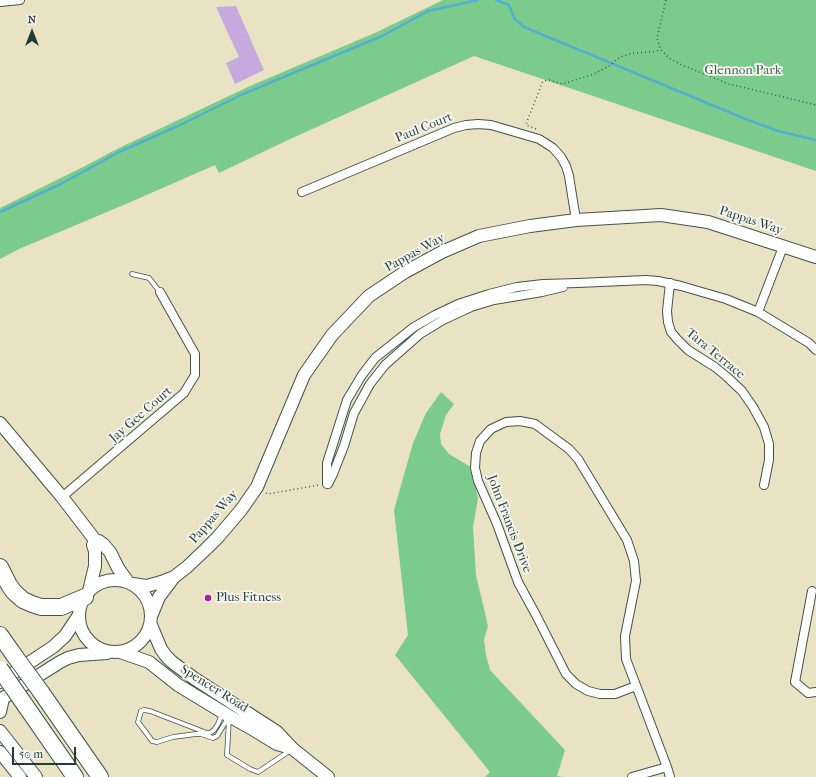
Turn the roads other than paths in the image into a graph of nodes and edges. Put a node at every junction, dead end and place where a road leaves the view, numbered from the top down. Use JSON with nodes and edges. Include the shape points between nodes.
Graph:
{"nodes":[{"id":1,"x":20,"y":0,"type":"edge"},
{"id":2,"x":0,"y":2,"type":"edge"},
{"id":3,"x":302,"y":192,"type":"dead end"},
{"id":4,"x":576,"y":220,"type":"junction"},
{"id":5,"x":783,"y":246,"type":"junction"},
{"id":6,"x":816,"y":257,"type":"edge"},
{"id":7,"x":132,"y":274,"type":"dead end"},
{"id":8,"x":578,"y":283,"type":"junction"},
{"id":9,"x":670,"y":283,"type":"junction"},
{"id":10,"x":160,"y":292,"type":"joint"},
{"id":11,"x":758,"y":312,"type":"junction"},
{"id":12,"x":816,"y":350,"type":"edge"},
{"id":13,"x":0,"y":423,"type":"edge"},
{"id":14,"x":764,"y":485,"type":"dead end"},
{"id":15,"x":62,"y":496,"type":"junction"},
{"id":16,"x":95,"y":540,"type":"junction"},
{"id":17,"x":0,"y":567,"type":"edge"},
{"id":18,"x":174,"y":577,"type":"junction"},
{"id":19,"x":130,"y":583,"type":"junction"},
{"id":20,"x":812,"y":591,"type":"dead end"},
{"id":21,"x":87,"y":594,"type":"junction"},
{"id":22,"x":79,"y":615,"type":"junction"},
{"id":23,"x":152,"y":619,"type":"junction"},
{"id":24,"x":0,"y":635,"type":"edge"},
{"id":25,"x":116,"y":652,"type":"junction"},
{"id":26,"x":0,"y":669,"type":"edge"},
{"id":27,"x":0,"y":682,"type":"edge"},
{"id":28,"x":636,"y":686,"type":"junction"},
{"id":29,"x":816,"y":692,"type":"edge"},
{"id":30,"x":2,"y":699,"type":"edge"},
{"id":31,"x":236,"y":705,"type":"junction"},
{"id":32,"x":0,"y":712,"type":"edge"},
{"id":33,"x":226,"y":714,"type":"junction"},
{"id":34,"x":0,"y":731,"type":"edge"},
{"id":35,"x":292,"y":749,"type":"junction"},
{"id":36,"x":0,"y":752,"type":"edge"},
{"id":37,"x":667,"y":767,"type":"junction"},
{"id":38,"x":20,"y":777,"type":"edge"},
{"id":39,"x":36,"y":777,"type":"edge"},
{"id":40,"x":76,"y":777,"type":"edge"},
{"id":41,"x":100,"y":777,"type":"edge"},
{"id":42,"x":328,"y":777,"type":"edge"},
{"id":43,"x":632,"y":777,"type":"edge"},
{"id":44,"x":670,"y":777,"type":"edge"}],
"edges":[{"from":1,"to":2,"type":"street"},
{"from":3,"to":4,"type":"street","name":"Paul Court","via":[[454,128],[490,125],[544,141],[561,157],[569,176]]},
{"from":4,"to":5,"type":"street","name":"Pappas Way","via":[[661,215],[708,222]]},
{"from":4,"to":18,"type":"street","name":"Pappas Way","via":[[479,236],[405,272],[369,296],[332,335],[304,375],[257,487],[218,537]]},
{"from":5,"to":6,"type":"street","name":"Pappas Way"},
{"from":5,"to":11,"type":"street"},
{"from":7,"to":10,"type":"lane","via":[[149,278]]},
{"from":8,"to":8,"type":"street","via":[[517,288],[458,304],[414,327],[375,358],[347,400],[327,463],[327,484],[344,446],[354,413],[370,384],[385,364],[420,334],[471,307]]},
{"from":8,"to":9,"type":"street","via":[[646,280]]},
{"from":9,"to":11,"type":"street"},
{"from":9,"to":14,"type":"street","name":"Tara Terrace","via":[[667,311],[671,332],[688,350],[715,367],[737,386],[764,427],[769,460]]},
{"from":10,"to":15,"type":"street","name":"Jay Gee Court","via":[[195,354],[195,375],[184,393]]},
{"from":11,"to":12,"type":"street"},
{"from":13,"to":15,"type":"street"},
{"from":15,"to":16,"type":"street"},
{"from":16,"to":19,"type":"street","via":[[110,552]]},
{"from":16,"to":21,"type":"street","via":[[95,566]]},
{"from":17,"to":21,"type":"highway","via":[[14,592],[23,600],[41,607],[61,606]]},
{"from":18,"to":19,"type":"street","name":"Pappas Way","via":[[147,586]]},
{"from":18,"to":23,"type":"street","name":"Pappas Way","via":[[159,598]]},
{"from":19,"to":21,"type":"street","via":[[107,581],[97,585]]},
{"from":19,"to":23,"type":"street","via":[[143,592],[149,602]]},
{"from":20,"to":29,"type":"street","via":[[795,682],[808,693]]},
{"from":21,"to":22,"type":"street","via":[[80,606]]},
{"from":22,"to":25,"type":"street","via":[[84,636],[92,644],[101,650]]},
{"from":22,"to":27,"type":"street","via":[[65,636],[53,647]]},
{"from":23,"to":25,"type":"street","via":[[147,635],[140,643],[131,649]]},
{"from":23,"to":31,"type":"street","name":"Spencer Road","via":[[157,640],[166,656],[195,679]]},
{"from":24,"to":41,"type":"highway","bridge":true},
{"from":25,"to":30,"type":"street","via":[[79,654],[68,658]]},
{"from":25,"to":33,"type":"street","name":"Spencer Road","via":[[149,662],[178,685]]},
{"from":26,"to":40,"type":"highway","bridge":true},
{"from":28,"to":28,"type":"street","name":"John Francis Drive","via":[[615,694],[588,692],[566,674],[518,582],[478,481],[475,468],[476,454],[480,441],[490,429],[506,422],[536,424],[569,449],[578,459],[627,540],[636,580],[625,636],[626,659]]},
{"from":28,"to":37,"type":"street","name":"John Francis Drive"},
{"from":30,"to":32,"type":"street"},
{"from":31,"to":33,"type":"street"},
{"from":31,"to":35,"type":"street","name":"Spencer Road","via":[[277,732]]},
{"from":33,"to":33,"type":"lane","via":[[217,736],[213,738],[196,734],[152,741],[138,722],[141,711],[144,710],[210,733]]},
{"from":33,"to":35,"type":"street","name":"Spencer Road","via":[[277,744]]},
{"from":33,"to":35,"type":"lane","via":[[227,755],[250,769],[258,772]]},
{"from":34,"to":39,"type":"street"},
{"from":35,"to":42,"type":"street","name":"Spencer Road"},
{"from":36,"to":38,"type":"street"},
{"from":37,"to":43,"type":"street"},
{"from":37,"to":44,"type":"street","name":"John Francis Drive"}]}
